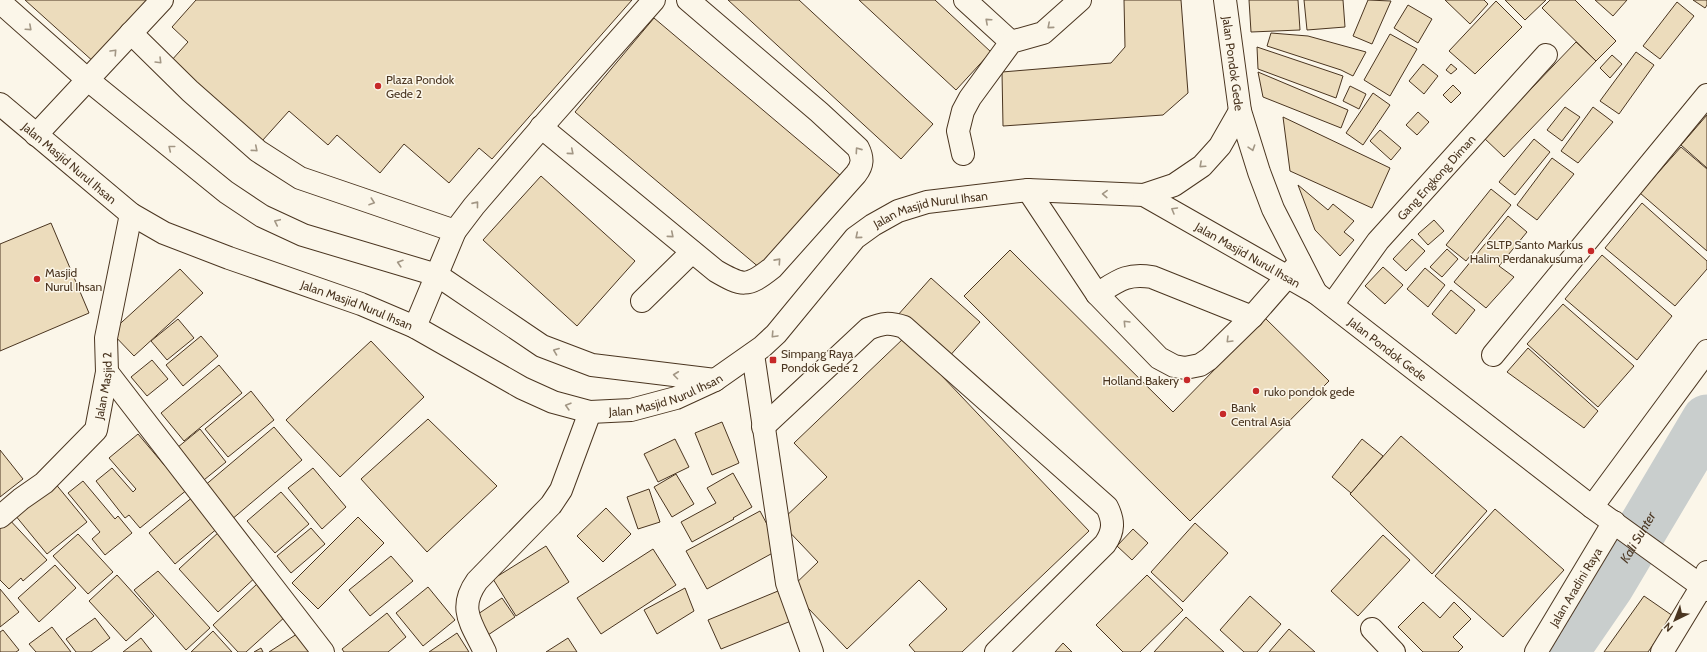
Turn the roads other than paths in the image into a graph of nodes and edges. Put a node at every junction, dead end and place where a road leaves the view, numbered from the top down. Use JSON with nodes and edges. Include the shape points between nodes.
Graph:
{"nodes":[{"id":1,"x":162,"y":0,"type":"edge"},
{"id":2,"x":654,"y":0,"type":"edge"},
{"id":3,"x":688,"y":0,"type":"edge"},
{"id":4,"x":965,"y":0,"type":"edge"},
{"id":5,"x":1080,"y":0,"type":"edge"},
{"id":6,"x":1225,"y":0,"type":"edge"},
{"id":7,"x":0,"y":2,"type":"edge"},
{"id":8,"x":131,"y":33,"type":"junction"},
{"id":9,"x":1011,"y":42,"type":"junction"},
{"id":10,"x":1546,"y":55,"type":"dead end"},
{"id":11,"x":88,"y":80,"type":"junction"},
{"id":12,"x":1707,"y":95,"type":"edge"},
{"id":13,"x":0,"y":104,"type":"edge"},
{"id":14,"x":1240,"y":111,"type":"junction"},
{"id":15,"x":541,"y":127,"type":"junction"},
{"id":16,"x":36,"y":135,"type":"junction"},
{"id":17,"x":963,"y":154,"type":"dead end"},
{"id":18,"x":1028,"y":190,"type":"junction"},
{"id":19,"x":1144,"y":195,"type":"junction"},
{"id":20,"x":131,"y":214,"type":"junction"},
{"id":21,"x":455,"y":231,"type":"junction"},
{"id":22,"x":692,"y":252,"type":"junction"},
{"id":23,"x":1294,"y":269,"type":"junction"},
{"id":24,"x":437,"y":275,"type":"junction"},
{"id":25,"x":1097,"y":294,"type":"junction"},
{"id":26,"x":1324,"y":299,"type":"junction"},
{"id":27,"x":642,"y":301,"type":"dead end"},
{"id":28,"x":1252,"y":317,"type":"junction"},
{"id":29,"x":416,"y":327,"type":"junction"},
{"id":30,"x":1707,"y":352,"type":"edge"},
{"id":31,"x":753,"y":354,"type":"junction"},
{"id":32,"x":1493,"y":355,"type":"dead end"},
{"id":33,"x":107,"y":372,"type":"junction"},
{"id":34,"x":715,"y":380,"type":"junction"},
{"id":35,"x":590,"y":412,"type":"junction"},
{"id":36,"x":763,"y":427,"type":"junction"},
{"id":37,"x":1592,"y":507,"type":"junction"},
{"id":38,"x":0,"y":517,"type":"edge"},
{"id":39,"x":1621,"y":528,"type":"junction"},
{"id":40,"x":1705,"y":583,"type":"edge"},
{"id":41,"x":1372,"y":629,"type":"dead end"},
{"id":42,"x":322,"y":652,"type":"edge"},
{"id":43,"x":485,"y":652,"type":"edge"},
{"id":44,"x":812,"y":652,"type":"edge"},
{"id":45,"x":996,"y":652,"type":"edge"},
{"id":46,"x":1394,"y":652,"type":"edge"},
{"id":47,"x":1536,"y":652,"type":"edge"},
{"id":48,"x":1662,"y":652,"type":"edge"}],
"edges":[{"from":1,"to":8,"type":"main road"},
{"from":2,"to":15,"type":"main road"},
{"from":22,"to":3,"type":"main road","one_way":true,"via":[[735,282],[748,283],[760,278],[851,180],[861,167],[862,155],[858,148],[813,107]]},
{"from":9,"to":4,"type":"main road","one_way":true},
{"from":5,"to":9,"type":"main road","one_way":true,"via":[[1042,33]]},
{"from":6,"to":14,"type":"main road","name":"Jalan Pondok Gede"},
{"from":7,"to":11,"type":"main road","one_way":true},
{"from":11,"to":8,"type":"main road","one_way":true},
{"from":8,"to":21,"type":"main road","one_way":true,"via":[[190,91],[258,151],[300,178]]},
{"from":9,"to":17,"type":"main road","via":[[963,111],[958,130]]},
{"from":10,"to":26,"type":"main road","name":"Gang Engkong Diman"},
{"from":11,"to":16,"type":"main road"},
{"from":24,"to":11,"type":"main road","one_way":true,"via":[[302,235],[262,216],[226,192]]},
{"from":12,"to":32,"type":"main road"},
{"from":13,"to":16,"type":"main road","name":"Jalan Masjid Nurul Ihsan"},
{"from":14,"to":19,"type":"main road","one_way":true,"via":[[1220,146],[1202,166],[1174,185]]},
{"from":14,"to":23,"type":"main road","name":"Jalan Pondok Gede","one_way":true},
{"from":21,"to":15,"type":"main road","one_way":true},
{"from":15,"to":22,"type":"main road","one_way":true},
{"from":16,"to":20,"type":"main road","name":"Jalan Masjid Nurul Ihsan"},
{"from":19,"to":18,"type":"main road","name":"Jalan Masjid Nurul Ihsan","one_way":true},
{"from":18,"to":25,"type":"main road"},
{"from":18,"to":31,"type":"main road","name":"Jalan Masjid Nurul Ihsan","one_way":true,"via":[[928,202],[898,211],[873,224],[855,238],[776,334]]},
{"from":23,"to":19,"type":"main road","name":"Jalan Masjid Nurul Ihsan","one_way":true},
{"from":20,"to":29,"type":"main road","name":"Jalan Masjid Nurul Ihsan","via":[[164,233],[361,304]]},
{"from":20,"to":33,"type":"main road","name":"Jalan Masjid 2","via":[[106,338]]},
{"from":21,"to":24,"type":"main road"},
{"from":22,"to":27,"type":"main road"},
{"from":23,"to":26,"type":"main road","name":"Jalan Pondok Gede"},
{"from":23,"to":28,"type":"main road"},
{"from":24,"to":29,"type":"main road"},
{"from":34,"to":24,"type":"main road","one_way":true,"via":[[592,365],[542,346]]},
{"from":25,"to":28,"type":"main road","via":[[1123,278],[1139,275],[1152,277]]},
{"from":28,"to":25,"type":"main road","one_way":true,"via":[[1209,359],[1200,365],[1185,368],[1174,366],[1159,358]]},
{"from":26,"to":37,"type":"main road","name":"Jalan Pondok Gede"},
{"from":35,"to":29,"type":"main road","name":"Jalan Masjid Nurul Ihsan","one_way":true,"via":[[553,402],[522,388]]},
{"from":30,"to":37,"type":"main road"},
{"from":31,"to":34,"type":"main road","name":"Jalan Masjid Nurul Ihsan"},
{"from":31,"to":36,"type":"main road"},
{"from":33,"to":38,"type":"main road","name":"Jalan Masjid 2","via":[[96,430],[44,483]]},
{"from":33,"to":42,"type":"main road"},
{"from":34,"to":35,"type":"main road","name":"Jalan Masjid Nurul Ihsan","via":[[676,398],[631,410]]},
{"from":35,"to":43,"type":"main road","via":[[561,490],[551,505],[477,581],[467,599],[468,615]]},
{"from":36,"to":44,"type":"main road","via":[[787,583]]},
{"from":36,"to":45,"type":"main road","via":[[868,329],[892,323],[904,327],[1107,507],[1113,528],[1105,544]]},
{"from":37,"to":39,"type":"main road","name":"Jalan Pondok Gede"},
{"from":39,"to":40,"type":"main road","name":"Jalan Pondok Gede","via":[[1670,563]]},
{"from":39,"to":47,"type":"main road","name":"Jalan Aradini Raya"},
{"from":40,"to":48,"type":"main road"},
{"from":41,"to":46,"type":"main road"}]}
